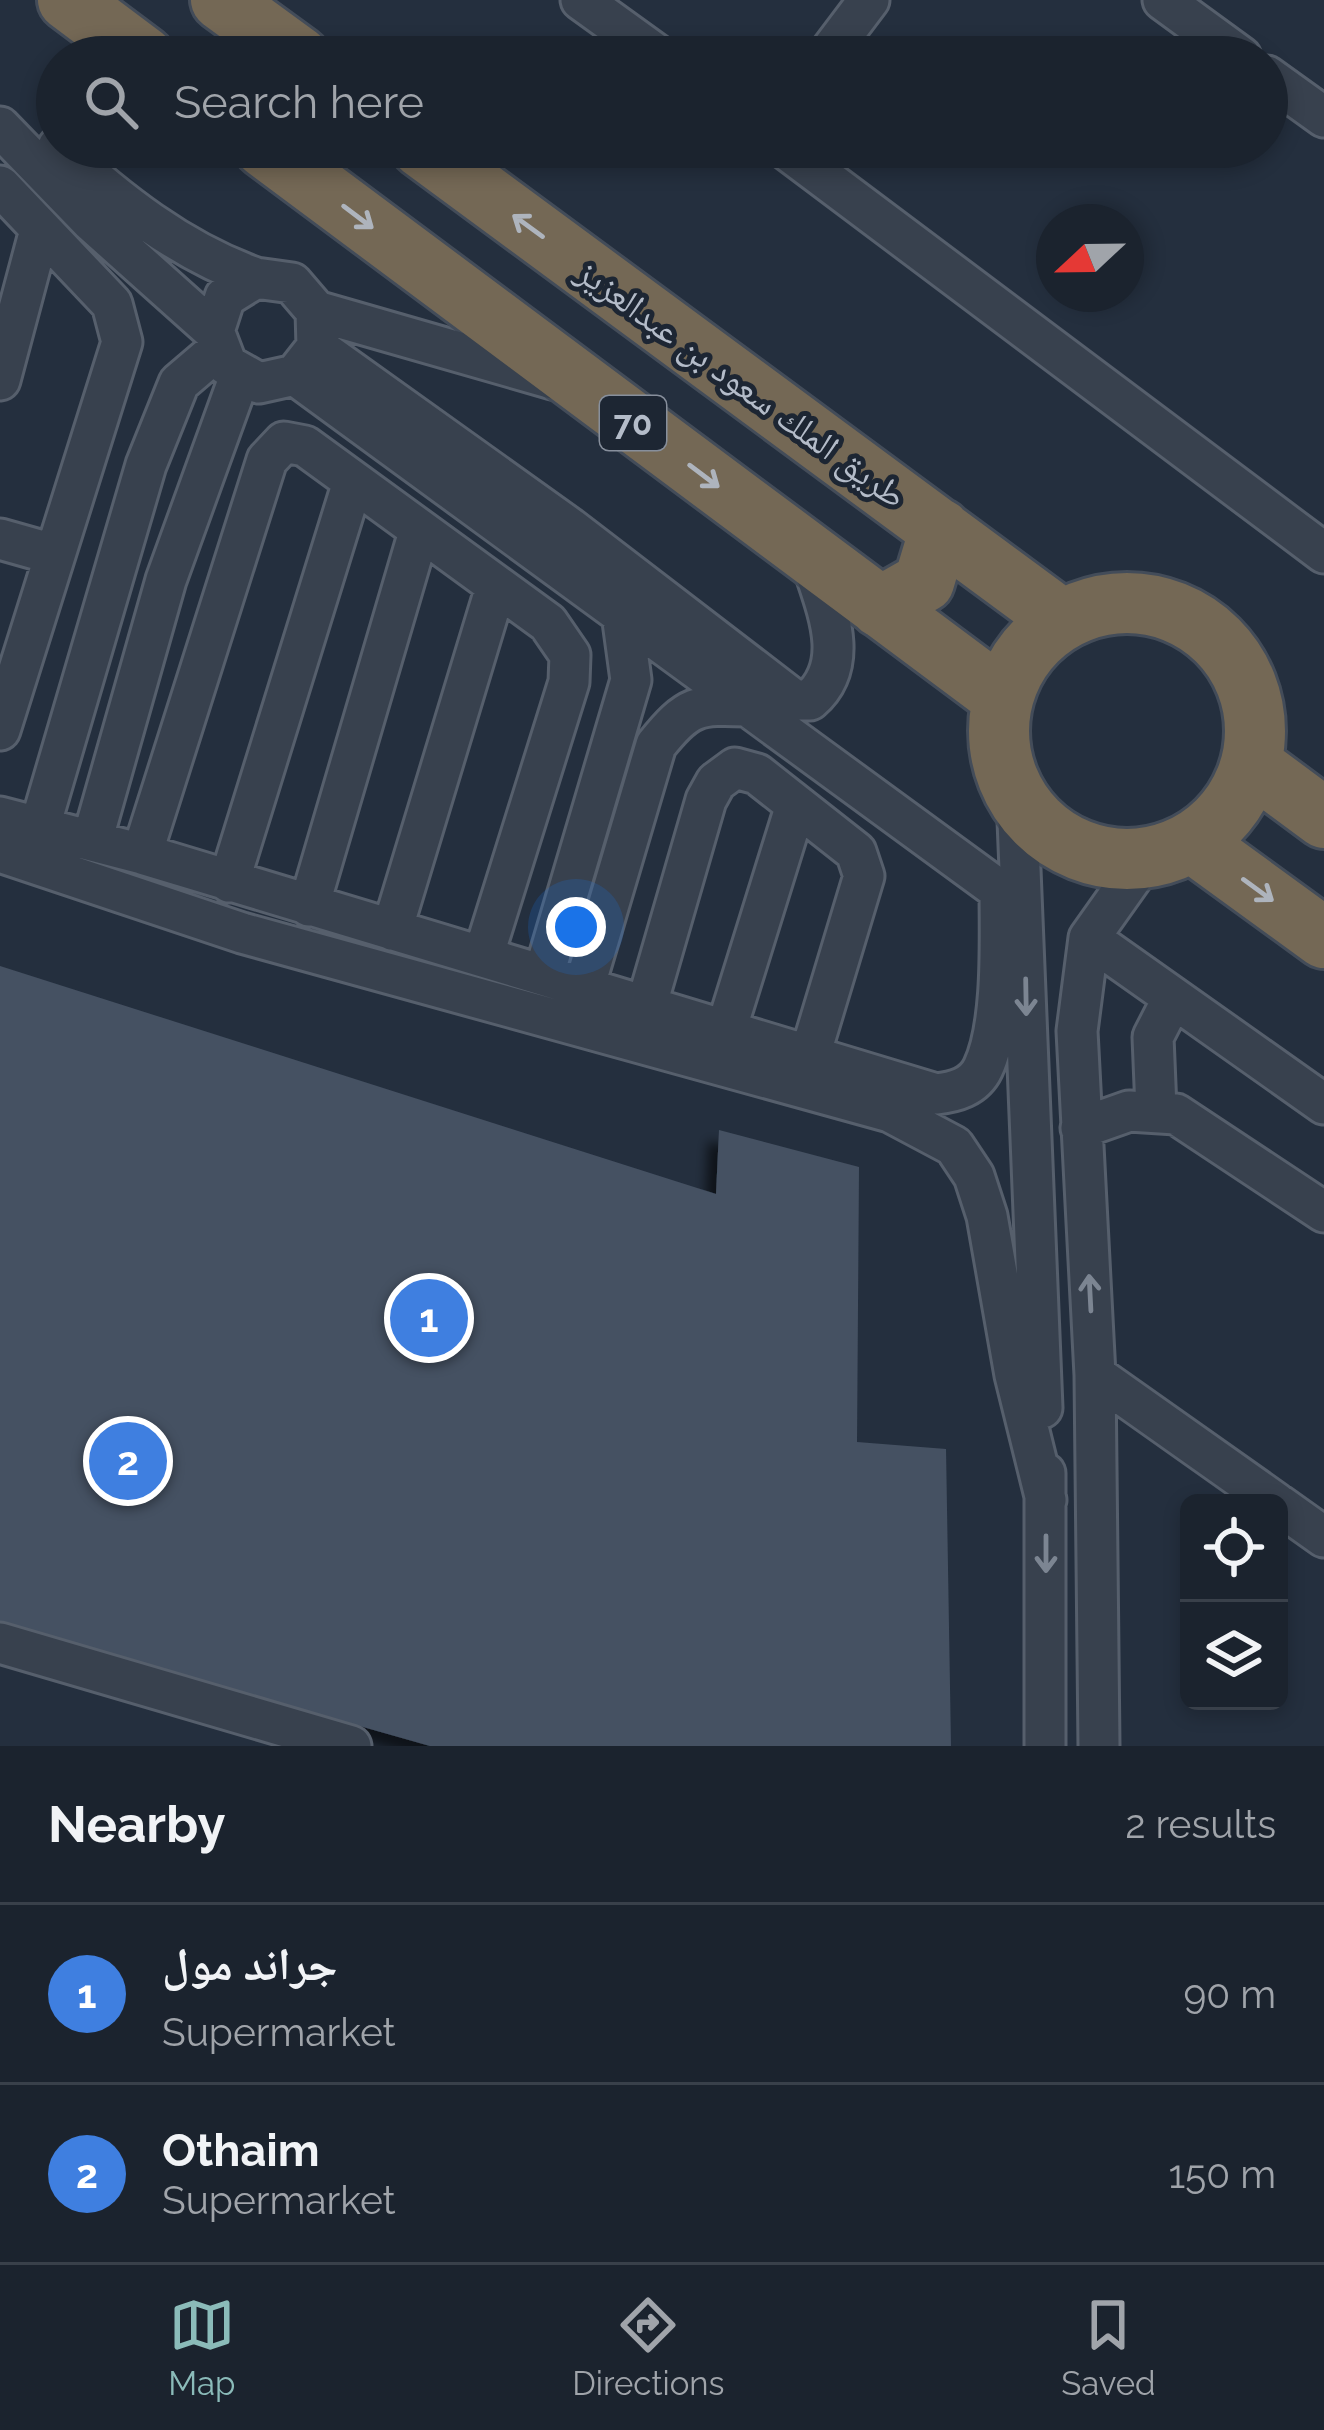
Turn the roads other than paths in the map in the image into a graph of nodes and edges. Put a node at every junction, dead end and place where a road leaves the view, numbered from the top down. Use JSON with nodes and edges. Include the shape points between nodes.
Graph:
{"nodes":[{"id":1,"x":68,"y":0,"type":"edge"},
{"id":2,"x":221,"y":0,"type":"edge"},
{"id":3,"x":581,"y":0,"type":"edge"},
{"id":4,"x":869,"y":0,"type":"edge"},
{"id":5,"x":1163,"y":0,"type":"edge"},
{"id":6,"x":116,"y":36,"type":"edge"},
{"id":7,"x":270,"y":36,"type":"edge"},
{"id":8,"x":631,"y":36,"type":"edge"},
{"id":9,"x":842,"y":36,"type":"edge"},
{"id":10,"x":1212,"y":36,"type":"edge"},
{"id":11,"x":1288,"y":91,"type":"edge"},
{"id":12,"x":0,"y":95,"type":"edge"},
{"id":13,"x":1324,"y":117,"type":"edge"},
{"id":14,"x":0,"y":127,"type":"edge"},
{"id":15,"x":36,"y":128,"type":"edge"},
{"id":16,"x":36,"y":164,"type":"edge"},
{"id":17,"x":40,"y":168,"type":"edge"},
{"id":18,"x":81,"y":168,"type":"edge"},
{"id":19,"x":292,"y":168,"type":"edge"},
{"id":20,"x":450,"y":168,"type":"edge"},
{"id":21,"x":811,"y":168,"type":"edge"},
{"id":22,"x":0,"y":186,"type":"edge"},
{"id":23,"x":40,"y":230,"type":"junction"},
{"id":24,"x":256,"y":278,"type":"junction"},
{"id":25,"x":309,"y":344,"type":"junction"},
{"id":26,"x":225,"y":350,"type":"junction"},
{"id":27,"x":0,"y":380,"type":"edge"},
{"id":28,"x":588,"y":389,"type":"junction"},
{"id":29,"x":353,"y":482,"type":"junction"},
{"id":30,"x":940,"y":529,"type":"junction"},
{"id":31,"x":419,"y":532,"type":"junction"},
{"id":32,"x":0,"y":539,"type":"edge"},
{"id":33,"x":1324,"y":553,"type":"edge"},
{"id":34,"x":52,"y":554,"type":"junction"},
{"id":35,"x":810,"y":556,"type":"junction"},
{"id":36,"x":496,"y":587,"type":"junction"},
{"id":37,"x":880,"y":607,"type":"junction"},
{"id":38,"x":622,"y":614,"type":"junction"},
{"id":39,"x":1062,"y":620,"type":"junction"},
{"id":40,"x":1003,"y":698,"type":"junction"},
{"id":41,"x":747,"y":706,"type":"junction"},
{"id":42,"x":0,"y":730,"type":"edge"},
{"id":43,"x":1251,"y":764,"type":"junction"},
{"id":44,"x":1017,"y":796,"type":"junction"},
{"id":45,"x":796,"y":805,"type":"junction"},
{"id":46,"x":0,"y":817,"type":"edge"},
{"id":47,"x":1324,"y":818,"type":"edge"},
{"id":48,"x":40,"y":826,"type":"junction"},
{"id":49,"x":92,"y":841,"type":"junction"},
{"id":50,"x":1169,"y":850,"type":"junction"},
{"id":51,"x":0,"y":853,"type":"edge"},
{"id":52,"x":142,"y":854,"type":"junction"},
{"id":53,"x":230,"y":882,"type":"junction"},
{"id":54,"x":1012,"y":900,"type":"junction"},
{"id":55,"x":309,"y":906,"type":"junction"},
{"id":56,"x":392,"y":930,"type":"junction"},
{"id":57,"x":1089,"y":938,"type":"junction"},
{"id":58,"x":1324,"y":938,"type":"edge"},
{"id":59,"x":483,"y":957,"type":"junction"},
{"id":60,"x":544,"y":974,"type":"junction"},
{"id":61,"x":584,"y":988,"type":"junction"},
{"id":62,"x":1173,"y":998,"type":"junction"},
{"id":63,"x":646,"y":1007,"type":"junction"},
{"id":64,"x":726,"y":1030,"type":"junction"},
{"id":65,"x":810,"y":1055,"type":"junction"},
{"id":66,"x":1324,"y":1104,"type":"edge"},
{"id":67,"x":1156,"y":1109,"type":"junction"},
{"id":68,"x":1082,"y":1128,"type":"junction"},
{"id":69,"x":1324,"y":1213,"type":"edge"},
{"id":70,"x":1095,"y":1375,"type":"junction"},
{"id":71,"x":1264,"y":1494,"type":"edge"},
{"id":72,"x":1046,"y":1500,"type":"junction"},
{"id":73,"x":1288,"y":1511,"type":"edge"},
{"id":74,"x":1324,"y":1537,"type":"edge"},
{"id":75,"x":0,"y":1642,"type":"edge"},
{"id":76,"x":351,"y":1746,"type":"edge"},
{"id":77,"x":1045,"y":1746,"type":"edge"},
{"id":78,"x":1100,"y":1746,"type":"edge"}],
"edges":[{"from":1,"to":6,"type":"highway"},
{"from":2,"to":7,"type":"highway"},
{"from":3,"to":8,"type":"street"},
{"from":4,"to":9,"type":"street"},
{"from":5,"to":10,"type":"street"},
{"from":11,"to":13,"type":"street"},
{"from":12,"to":15,"type":"street"},
{"from":14,"to":16,"type":"street"},
{"from":17,"to":26,"type":"street"},
{"from":18,"to":24,"type":"street","via":[[176,239]]},
{"from":19,"to":28,"type":"highway","number":"70","one_way":true},
{"from":30,"to":20,"type":"highway","name":"طريق الملك سعود بن عبدالعزيز","one_way":true},
{"from":21,"to":33,"type":"street"},
{"from":22,"to":23,"type":"street"},
{"from":23,"to":27,"type":"street"},
{"from":23,"to":34,"type":"street","via":[[112,304],[122,342]]},
{"from":24,"to":25,"type":"street","via":[[292,284]]},
{"from":24,"to":26,"type":"street","via":[[225,297]]},
{"from":25,"to":26,"type":"street","via":[[259,383]]},
{"from":25,"to":28,"type":"street"},
{"from":25,"to":35,"type":"street","via":[[794,700],[810,700],[833,672],[834,640]]},
{"from":25,"to":38,"type":"street"},
{"from":26,"to":48,"type":"street","via":[[179,383],[146,466]]},
{"from":26,"to":49,"type":"street"},
{"from":28,"to":35,"type":"highway","number":"70","one_way":true},
{"from":29,"to":31,"type":"street"},
{"from":29,"to":52,"type":"street","via":[[305,446],[284,442],[270,453]]},
{"from":29,"to":53,"type":"street"},
{"from":30,"to":37,"type":"highway","via":[[924,582]]},
{"from":30,"to":39,"type":"highway","name":"طريق الملك سعود بن عبدالعزيز"},
{"from":31,"to":36,"type":"street"},
{"from":31,"to":55,"type":"street"},
{"from":32,"to":34,"type":"street"},
{"from":34,"to":42,"type":"street"},
{"from":35,"to":37,"type":"highway","number":"70"},
{"from":36,"to":56,"type":"street"},
{"from":36,"to":59,"type":"street","via":[[548,623],[570,655],[569,682]]},
{"from":37,"to":40,"type":"highway","number":"70"},
{"from":38,"to":41,"type":"street"},
{"from":38,"to":60,"type":"street","via":[[631,680]]},
{"from":39,"to":40,"type":"highway","via":[[1024,653]]},
{"from":39,"to":43,"type":"highway","via":[[1134,602],[1204,628],[1248,688]]},
{"from":40,"to":44,"type":"highway","via":[[1000,748]]},
{"from":41,"to":54,"type":"street"},
{"from":41,"to":61,"type":"street","via":[[700,704],[656,745]]},
{"from":43,"to":47,"type":"highway"},
{"from":43,"to":50,"type":"highway","via":[[1229,809]]},
{"from":44,"to":50,"type":"highway","via":[[1071,847],[1120,860]]},
{"from":44,"to":54,"type":"street"},
{"from":45,"to":63,"type":"street","via":[[757,774],[735,768],[716,782]]},
{"from":45,"to":64,"type":"street"},
{"from":45,"to":65,"type":"street","via":[[856,852],[864,876]]},
{"from":46,"to":48,"type":"street"},
{"from":48,"to":49,"type":"street"},
{"from":49,"to":52,"type":"street"},
{"from":50,"to":57,"type":"street"},
{"from":50,"to":58,"type":"highway","one_way":true},
{"from":51,"to":72,"type":"street","via":[[286,946],[890,1112],[954,1146],[987,1216]]},
{"from":52,"to":53,"type":"street"},
{"from":53,"to":55,"type":"street"},
{"from":54,"to":65,"type":"street","via":[[993,1034],[982,1071],[959,1092],[936,1094]]},
{"from":54,"to":72,"type":"street","one_way":true},
{"from":55,"to":56,"type":"street"},
{"from":56,"to":59,"type":"street"},
{"from":57,"to":62,"type":"street"},
{"from":57,"to":68,"type":"street","via":[[1077,1031]]},
{"from":59,"to":60,"type":"street"},
{"from":60,"to":61,"type":"street"},
{"from":61,"to":63,"type":"street"},
{"from":62,"to":66,"type":"street"},
{"from":62,"to":67,"type":"street","via":[[1153,1037]]},
{"from":63,"to":64,"type":"street"},
{"from":64,"to":65,"type":"street"},
{"from":67,"to":68,"type":"street"},
{"from":67,"to":69,"type":"street","via":[[1176,1114]]},
{"from":70,"to":68,"type":"street","one_way":true},
{"from":70,"to":71,"type":"street"},
{"from":70,"to":78,"type":"street"},
{"from":72,"to":77,"type":"street","one_way":true},
{"from":73,"to":74,"type":"street"},
{"from":75,"to":76,"type":"street"}]}
